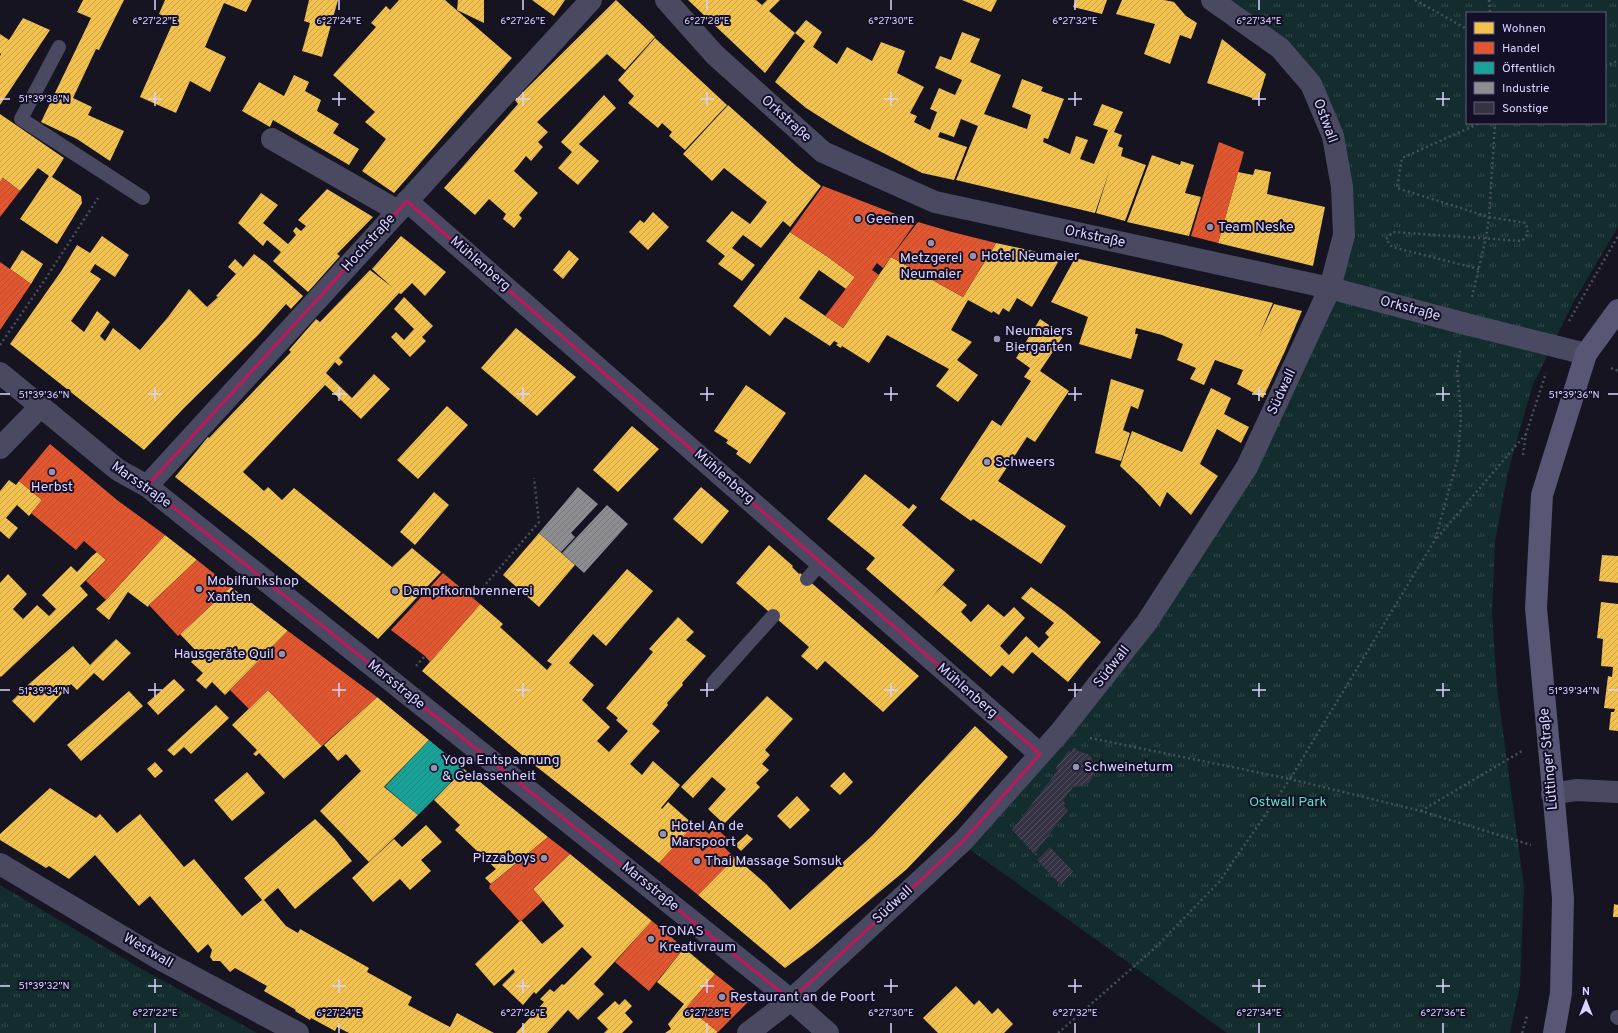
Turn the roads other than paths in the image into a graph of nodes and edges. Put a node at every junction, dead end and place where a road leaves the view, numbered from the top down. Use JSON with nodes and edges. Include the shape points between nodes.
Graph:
{"nodes":[{"id":1,"x":591,"y":0,"type":"edge"},
{"id":2,"x":666,"y":0,"type":"edge"},
{"id":3,"x":1212,"y":0,"type":"edge"},
{"id":4,"x":58,"y":47,"type":"dead end"},
{"id":5,"x":272,"y":139,"type":"dead end"},
{"id":6,"x":143,"y":198,"type":"dead end"},
{"id":7,"x":403,"y":206,"type":"junction"},
{"id":8,"x":1330,"y":288,"type":"junction"},
{"id":9,"x":1618,"y":310,"type":"edge"},
{"id":10,"x":1586,"y":354,"type":"junction"},
{"id":11,"x":0,"y":373,"type":"edge"},
{"id":12,"x":40,"y":407,"type":"junction"},
{"id":13,"x":0,"y":448,"type":"edge"},
{"id":14,"x":147,"y":486,"type":"junction"},
{"id":15,"x":821,"y":563,"type":"junction"},
{"id":16,"x":807,"y":579,"type":"dead end"},
{"id":17,"x":773,"y":616,"type":"dead end"},
{"id":18,"x":713,"y":683,"type":"dead end"},
{"id":19,"x":1040,"y":754,"type":"junction"},
{"id":20,"x":1618,"y":792,"type":"edge"},
{"id":21,"x":1552,"y":794,"type":"junction"},
{"id":22,"x":0,"y":864,"type":"edge"},
{"id":23,"x":791,"y":1000,"type":"junction"},
{"id":24,"x":298,"y":1033,"type":"edge"},
{"id":25,"x":748,"y":1033,"type":"edge"},
{"id":26,"x":828,"y":1033,"type":"edge"},
{"id":27,"x":1554,"y":1033,"type":"edge"}],
"edges":[{"from":1,"to":7,"type":"street","name":"Hochstraße"},
{"from":2,"to":8,"type":"street","name":"Orkstraße","via":[[715,55],[823,152],[935,202]]},
{"from":3,"to":8,"type":"street","name":"Ostwall","via":[[1280,48],[1311,84],[1334,136],[1342,187],[1344,235]]},
{"from":4,"to":6,"type":"lane","via":[[21,118]]},
{"from":5,"to":7,"type":"street","name":"Mühlenberg"},
{"from":7,"to":14,"type":"street","name":"Hochstraße"},
{"from":7,"to":15,"type":"street","name":"Mühlenberg"},
{"from":8,"to":10,"type":"street","name":"Orkstraße"},
{"from":8,"to":19,"type":"street","name":"Südwall","via":[[1247,467],[1147,622]]},
{"from":9,"to":10,"type":"street","name":"Lüttinger Straße"},
{"from":10,"to":21,"type":"street","name":"Lüttinger Straße","via":[[1542,495],[1536,608]]},
{"from":11,"to":12,"type":"street","name":"Marsstraße"},
{"from":12,"to":13,"type":"street"},
{"from":12,"to":14,"type":"street","name":"Marsstraße","via":[[118,470]]},
{"from":14,"to":23,"type":"street","name":"Marsstraße"},
{"from":15,"to":16,"type":"lane"},
{"from":15,"to":19,"type":"street","name":"Mühlenberg"},
{"from":17,"to":18,"type":"lane"},
{"from":19,"to":23,"type":"street","name":"Südwall","via":[[963,840]]},
{"from":20,"to":21,"type":"street","via":[[1576,790]]},
{"from":21,"to":27,"type":"street","name":"Lüttinger Straße","via":[[1563,898],[1561,993]]},
{"from":22,"to":24,"type":"street","name":"Westwall","via":[[158,958]]},
{"from":23,"to":25,"type":"street"},
{"from":23,"to":26,"type":"street","name":"Marsstraße"}]}
